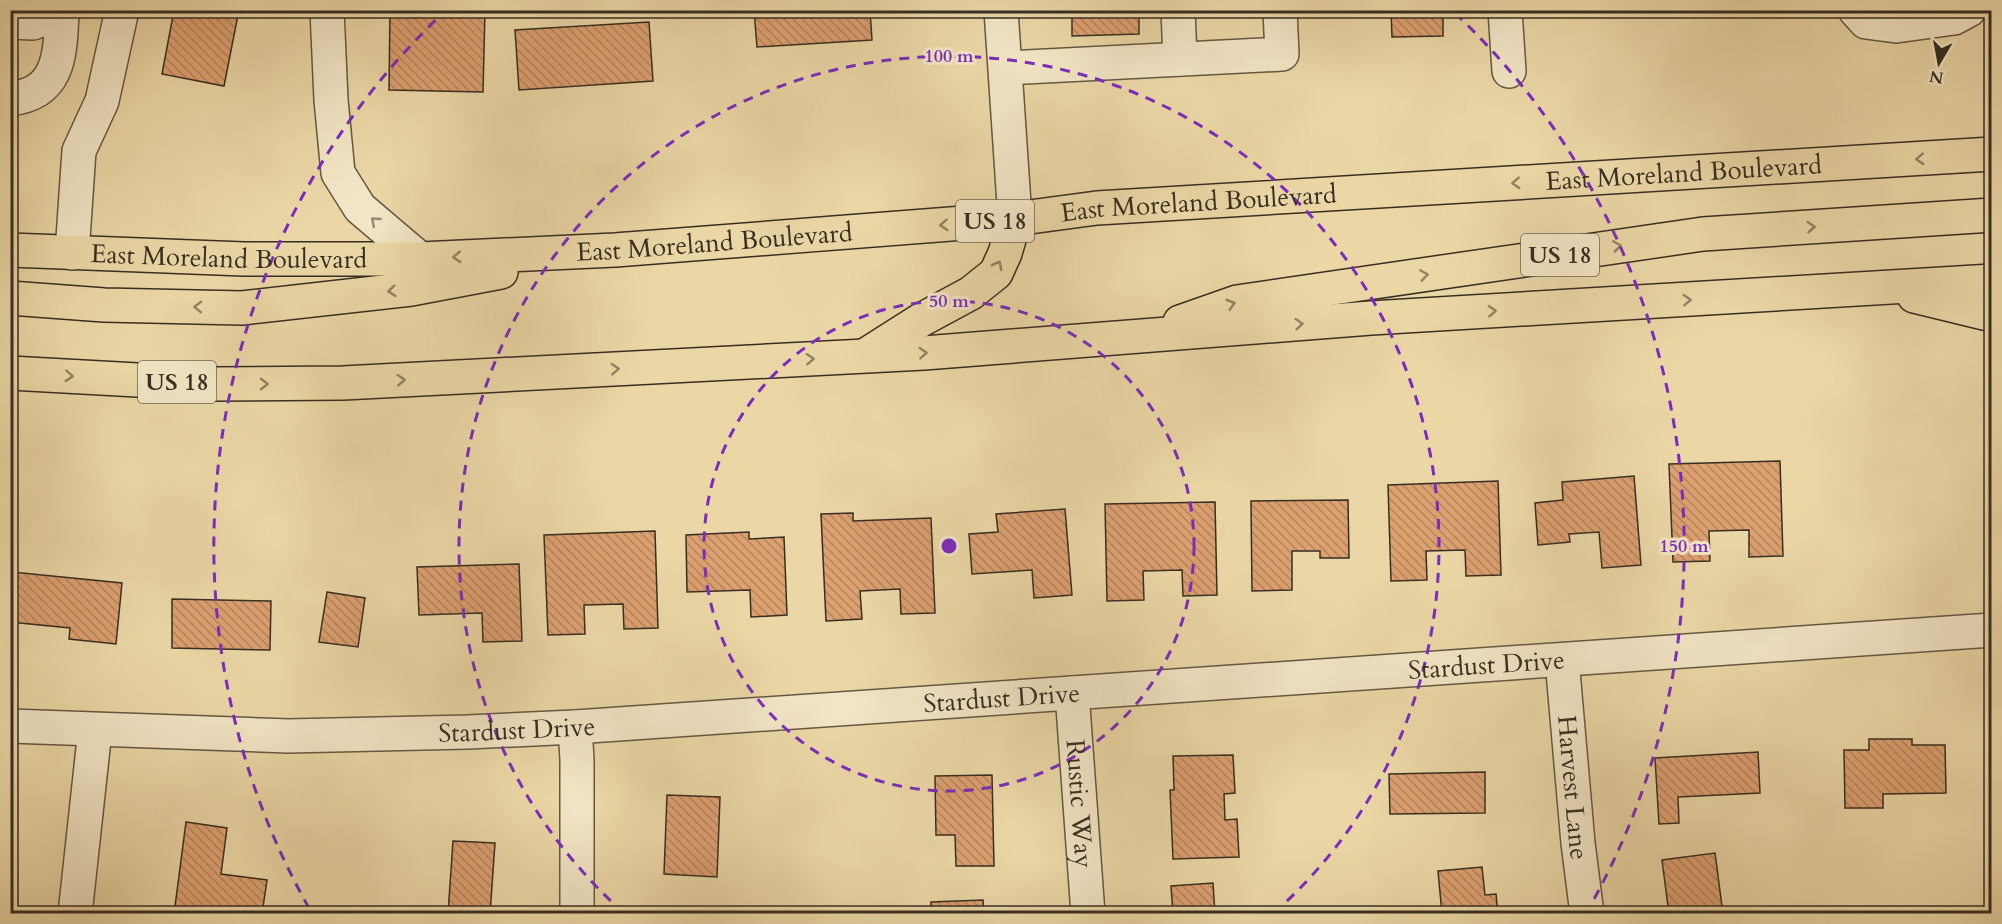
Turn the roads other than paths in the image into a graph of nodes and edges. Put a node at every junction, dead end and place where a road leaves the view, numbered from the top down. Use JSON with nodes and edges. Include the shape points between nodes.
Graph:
{"nodes":[{"id":1,"x":122,"y":10,"type":"edge"},
{"id":2,"x":327,"y":10,"type":"edge"},
{"id":3,"x":1001,"y":10,"type":"edge"},
{"id":4,"x":1178,"y":10,"type":"edge"},
{"id":5,"x":1280,"y":10,"type":"edge"},
{"id":6,"x":1505,"y":10,"type":"edge"},
{"id":7,"x":1855,"y":10,"type":"edge"},
{"id":8,"x":1969,"y":10,"type":"edge"},
{"id":9,"x":63,"y":11,"type":"edge"},
{"id":10,"x":10,"y":22,"type":"edge"},
{"id":11,"x":1180,"y":59,"type":"junction"},
{"id":12,"x":1006,"y":68,"type":"junction"},
{"id":13,"x":1509,"y":71,"type":"dead end"},
{"id":14,"x":10,"y":99,"type":"edge"},
{"id":15,"x":1987,"y":153,"type":"edge"},
{"id":16,"x":1992,"y":215,"type":"edge"},
{"id":17,"x":1015,"y":219,"type":"junction"},
{"id":18,"x":10,"y":250,"type":"edge"},
{"id":19,"x":615,"y":250,"type":"junction"},
{"id":20,"x":72,"y":254,"type":"junction"},
{"id":21,"x":420,"y":259,"type":"junction"},
{"id":22,"x":1992,"y":281,"type":"edge"},
{"id":23,"x":1883,"y":288,"type":"junction"},
{"id":24,"x":10,"y":298,"type":"edge"},
{"id":25,"x":1992,"y":315,"type":"edge"},
{"id":26,"x":1136,"y":337,"type":"junction"},
{"id":27,"x":865,"y":356,"type":"junction"},
{"id":28,"x":10,"y":373,"type":"edge"},
{"id":29,"x":1992,"y":630,"type":"edge"},
{"id":30,"x":1562,"y":660,"type":"junction"},
{"id":31,"x":1072,"y":693,"type":"junction"},
{"id":32,"x":10,"y":726,"type":"edge"},
{"id":33,"x":575,"y":727,"type":"junction"},
{"id":34,"x":95,"y":730,"type":"junction"},
{"id":35,"x":75,"y":914,"type":"edge"},
{"id":36,"x":577,"y":914,"type":"edge"},
{"id":37,"x":1088,"y":914,"type":"edge"},
{"id":38,"x":1587,"y":914,"type":"edge"}],
"edges":[{"from":1,"to":20,"type":"street","via":[[102,101],[79,151]]},
{"from":21,"to":2,"type":"street","one_way":true,"via":[[360,208],[338,173]]},
{"from":3,"to":12,"type":"street"},
{"from":4,"to":11,"type":"street"},
{"from":5,"to":11,"type":"street","via":[[1282,54]]},
{"from":6,"to":13,"type":"street"},
{"from":7,"to":8,"type":"street","via":[[1866,22],[1896,26],[1954,18]]},
{"from":9,"to":10,"type":"street","via":[[33,23]]},
{"from":9,"to":14,"type":"street","via":[[60,54],[50,81],[25,98]]},
{"from":11,"to":12,"type":"street"},
{"from":12,"to":17,"type":"street"},
{"from":15,"to":17,"type":"main road","name":"East Moreland Boulevard","number":"US 18","one_way":true,"via":[[1097,208]]},
{"from":26,"to":16,"type":"main road","number":"US 18","one_way":true,"via":[[1237,302],[1703,234]]},
{"from":17,"to":19,"type":"main road","name":"East Moreland Boulevard","number":"US 18","one_way":true},
{"from":27,"to":17,"type":"main road","one_way":true,"via":[[996,273]]},
{"from":18,"to":20,"type":"main road","name":"East Moreland Boulevard","number":"US 18"},
{"from":19,"to":21,"type":"main road","name":"East Moreland Boulevard","number":"US 18","one_way":true},
{"from":19,"to":24,"type":"main road","one_way":true,"via":[[411,289],[242,308]]},
{"from":20,"to":21,"type":"main road","name":"East Moreland Boulevard","number":"US 18"},
{"from":22,"to":23,"type":"main road"},
{"from":23,"to":25,"type":"main road"},
{"from":26,"to":23,"type":"main road","one_way":true,"via":[[1371,318]]},
{"from":27,"to":26,"type":"main road","number":"US 18","one_way":true},
{"from":28,"to":27,"type":"main road","number":"US 18","one_way":true,"via":[[210,384],[343,383]]},
{"from":29,"to":30,"type":"street","name":"Stardust Drive"},
{"from":30,"to":31,"type":"street","name":"Stardust Drive"},
{"from":30,"to":38,"type":"street","name":"Harvest Lane"},
{"from":31,"to":33,"type":"street","name":"Stardust Drive"},
{"from":31,"to":37,"type":"street","name":"Rustic Way"},
{"from":32,"to":34,"type":"street","name":"Stardust Drive"},
{"from":33,"to":34,"type":"street","name":"Stardust Drive","via":[[288,736]]},
{"from":33,"to":36,"type":"street"},
{"from":34,"to":35,"type":"street"}]}
